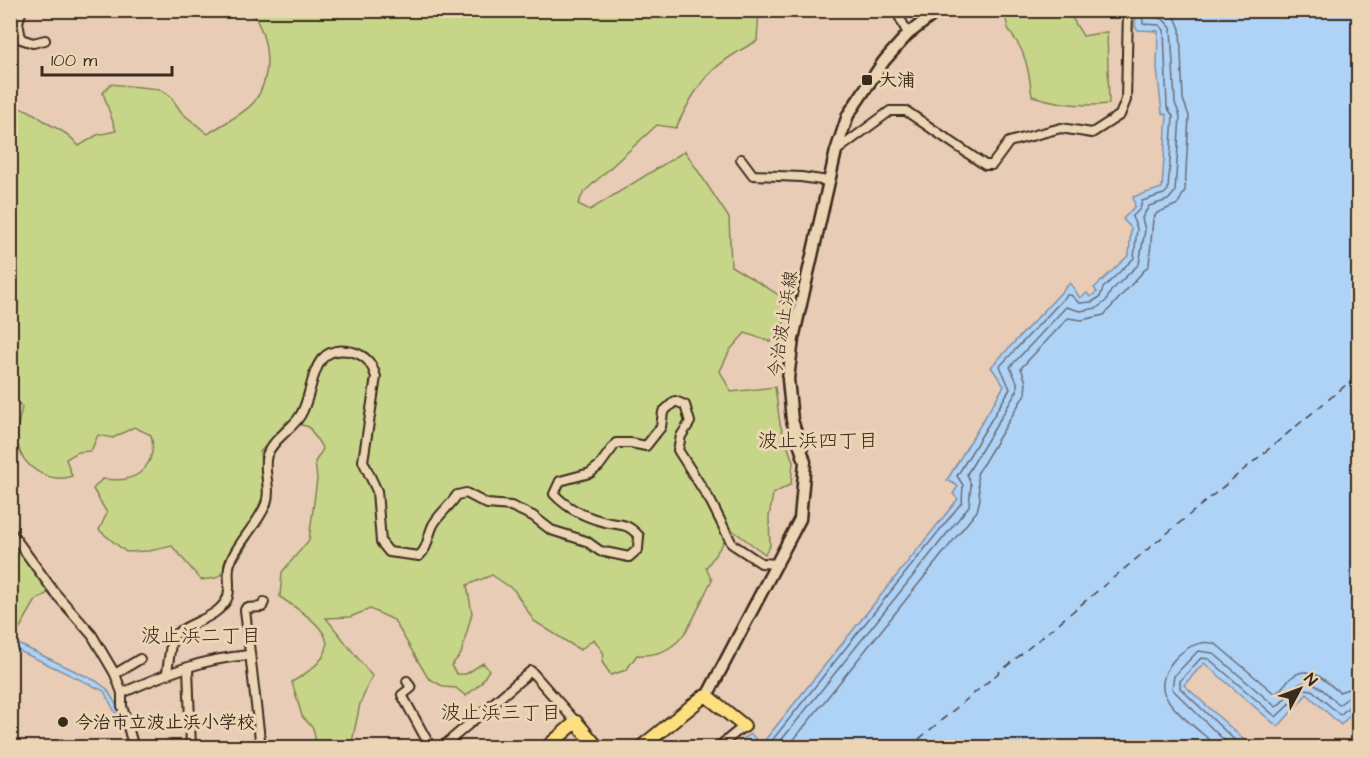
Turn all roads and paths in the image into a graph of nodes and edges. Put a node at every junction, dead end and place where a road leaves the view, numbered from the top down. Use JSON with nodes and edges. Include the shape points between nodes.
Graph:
{"nodes":[{"id":1,"x":22,"y":10,"type":"edge"},
{"id":2,"x":896,"y":10,"type":"edge"},
{"id":3,"x":939,"y":10,"type":"edge"},
{"id":4,"x":1128,"y":10,"type":"edge"},
{"id":5,"x":908,"y":34,"type":"junction"},
{"id":6,"x":45,"y":40,"type":"dead end"},
{"id":7,"x":836,"y":151,"type":"junction"},
{"id":8,"x":741,"y":159,"type":"dead end"},
{"id":9,"x":828,"y":181,"type":"junction"},
{"id":10,"x":10,"y":531,"type":"edge"},
{"id":11,"x":778,"y":564,"type":"junction"},
{"id":12,"x":264,"y":602,"type":"dead end"},
{"id":13,"x":249,"y":655,"type":"junction"},
{"id":14,"x":140,"y":659,"type":"dead end"},
{"id":15,"x":188,"y":668,"type":"junction"},
{"id":16,"x":167,"y":672,"type":"junction"},
{"id":17,"x":114,"y":674,"type":"junction"},
{"id":18,"x":407,"y":681,"type":"dead end"},
{"id":19,"x":122,"y":693,"type":"junction"},
{"id":20,"x":707,"y":696,"type":"junction"},
{"id":21,"x":576,"y":722,"type":"junction"},
{"id":22,"x":744,"y":726,"type":"joint"},
{"id":23,"x":134,"y":747,"type":"edge"},
{"id":24,"x":191,"y":747,"type":"edge"},
{"id":25,"x":261,"y":747,"type":"edge"},
{"id":26,"x":431,"y":747,"type":"edge"},
{"id":27,"x":441,"y":747,"type":"edge"},
{"id":28,"x":546,"y":747,"type":"edge"},
{"id":29,"x":598,"y":747,"type":"edge"},
{"id":30,"x":640,"y":747,"type":"edge"},
{"id":31,"x":717,"y":747,"type":"edge"}],
"edges":[{"from":1,"to":6,"type":"street","via":[[18,22],[21,39],[33,43]]},
{"from":2,"to":5,"type":"street"},
{"from":3,"to":5,"type":"main road","name":"今治波止浜線"},
{"from":4,"to":7,"type":"street","via":[[1126,100],[1120,116],[1092,133],[1061,128],[1009,142],[992,165],[985,165],[906,111],[890,111]]},
{"from":5,"to":7,"type":"main road","name":"今治波止浜線","via":[[884,61],[848,115]]},
{"from":7,"to":9,"type":"main road","name":"今治波止浜線"},
{"from":8,"to":9,"type":"street","via":[[753,175]]},
{"from":9,"to":11,"type":"main road","name":"今治波止浜線","via":[[793,339],[788,379],[792,420],[804,462],[800,519]]},
{"from":10,"to":17,"type":"street","via":[[55,593],[92,635]]},
{"from":11,"to":16,"type":"street","via":[[761,563],[732,544],[678,450],[690,422],[685,405],[675,401],[663,412],[661,427],[646,446],[616,443],[599,466],[590,473],[560,481],[554,494],[566,507],[604,521],[629,525],[639,536],[638,549],[629,557],[600,551],[586,541],[551,530],[511,506],[487,504],[466,493],[457,495],[439,516],[431,527],[426,549],[419,556],[389,552],[381,542],[377,491],[363,461],[376,377],[365,357],[339,350],[320,361],[300,416],[267,456],[269,496],[260,518],[229,564],[228,597],[213,615],[190,623],[172,637]]},
{"from":11,"to":20,"type":"main road","name":"今治波止浜線"},
{"from":12,"to":13,"type":"street","via":[[262,607],[245,610]]},
{"from":13,"to":15,"type":"street","via":[[220,658]]},
{"from":13,"to":25,"type":"street"},
{"from":14,"to":17,"type":"street"},
{"from":15,"to":16,"type":"street"},
{"from":15,"to":24,"type":"street"},
{"from":16,"to":19,"type":"street"},
{"from":17,"to":19,"type":"street"},
{"from":18,"to":26,"type":"street","via":[[411,688],[402,695]]},
{"from":19,"to":23,"type":"street"},
{"from":20,"to":22,"type":"highway"},
{"from":20,"to":30,"type":"highway","via":[[699,698]]},
{"from":21,"to":27,"type":"street","via":[[531,671]]},
{"from":21,"to":28,"type":"highway"},
{"from":21,"to":29,"type":"highway"},
{"from":22,"to":31,"type":"street"}]}
